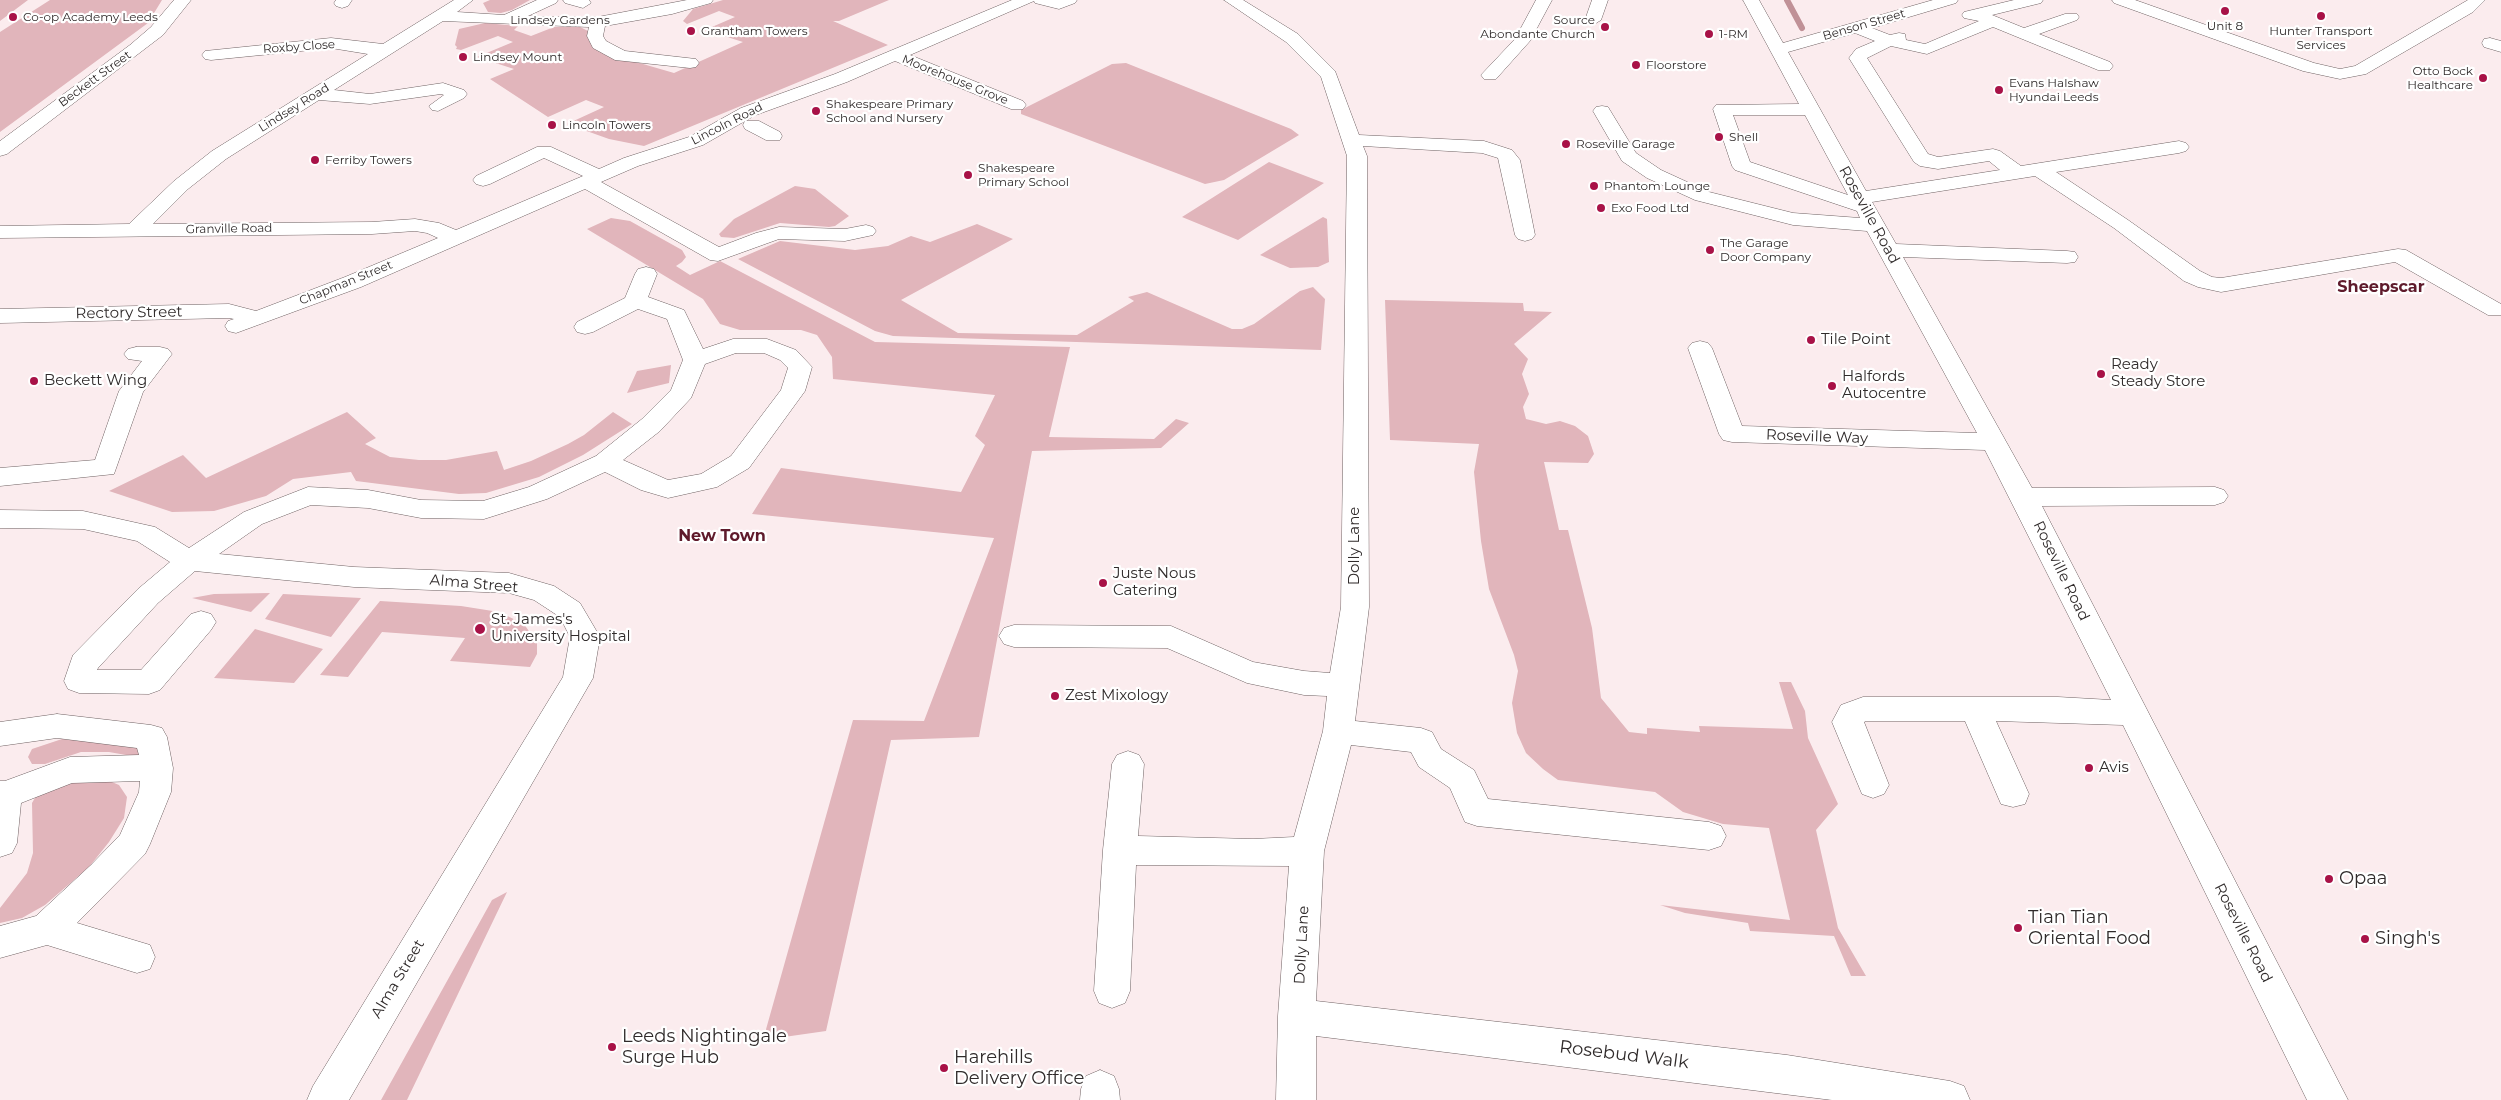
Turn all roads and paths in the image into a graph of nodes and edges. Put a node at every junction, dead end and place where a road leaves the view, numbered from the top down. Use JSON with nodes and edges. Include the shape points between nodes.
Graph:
{"nodes":[{"id":1,"x":183,"y":0,"type":"edge"},
{"id":2,"x":465,"y":0,"type":"edge"},
{"id":3,"x":550,"y":0,"type":"edge"},
{"id":4,"x":706,"y":0,"type":"edge"},
{"id":5,"x":1026,"y":0,"type":"edge"},
{"id":6,"x":1041,"y":0,"type":"edge"},
{"id":7,"x":1069,"y":0,"type":"edge"},
{"id":8,"x":1232,"y":0,"type":"edge"},
{"id":9,"x":1600,"y":0,"type":"edge"},
{"id":10,"x":1751,"y":0,"type":"edge"},
{"id":11,"x":1950,"y":0,"type":"edge"},
{"id":12,"x":2035,"y":0,"type":"edge"},
{"id":13,"x":2120,"y":0,"type":"edge"},
{"id":14,"x":2477,"y":0,"type":"edge"},
{"id":15,"x":1523,"y":1,"type":"edge"},
{"id":16,"x":1543,"y":2,"type":"edge"},
{"id":17,"x":1977,"y":14,"type":"junction"},
{"id":18,"x":442,"y":16,"type":"junction"},
{"id":19,"x":2071,"y":17,"type":"dead end"},
{"id":20,"x":1956,"y":19,"type":"dead end"},
{"id":21,"x":506,"y":20,"type":"junction"},
{"id":22,"x":1593,"y":20,"type":"dead end"},
{"id":23,"x":1993,"y":21,"type":"junction"},
{"id":24,"x":598,"y":22,"type":"junction"},
{"id":25,"x":1856,"y":27,"type":"junction"},
{"id":26,"x":1922,"y":30,"type":"dead end"},
{"id":27,"x":2024,"y":33,"type":"junction"},
{"id":28,"x":1889,"y":42,"type":"junction"},
{"id":29,"x":387,"y":49,"type":"junction"},
{"id":30,"x":1778,"y":50,"type":"junction"},
{"id":31,"x":211,"y":55,"type":"dead end"},
{"id":32,"x":894,"y":55,"type":"junction"},
{"id":33,"x":690,"y":63,"type":"dead end"},
{"id":34,"x":2104,"y":66,"type":"dead end"},
{"id":35,"x":1490,"y":75,"type":"dead end"},
{"id":36,"x":317,"y":94,"type":"junction"},
{"id":37,"x":1017,"y":105,"type":"dead end"},
{"id":38,"x":438,"y":106,"type":"dead end"},
{"id":39,"x":1811,"y":110,"type":"junction"},
{"id":40,"x":1602,"y":111,"type":"dead end"},
{"id":41,"x":752,"y":125,"type":"dead end"},
{"id":42,"x":774,"y":136,"type":"dead end"},
{"id":43,"x":1351,"y":140,"type":"junction"},
{"id":44,"x":2179,"y":147,"type":"dead end"},
{"id":45,"x":0,"y":150,"type":"edge"},
{"id":46,"x":2039,"y":170,"type":"junction"},
{"id":47,"x":2017,"y":173,"type":"junction"},
{"id":48,"x":594,"y":179,"type":"junction"},
{"id":49,"x":483,"y":180,"type":"dead end"},
{"id":50,"x":1866,"y":210,"type":"junction"},
{"id":51,"x":134,"y":230,"type":"junction"},
{"id":52,"x":866,"y":231,"type":"dead end"},
{"id":53,"x":0,"y":232,"type":"edge"},
{"id":54,"x":1525,"y":236,"type":"dead end"},
{"id":55,"x":456,"y":238,"type":"junction"},
{"id":56,"x":1888,"y":250,"type":"junction"},
{"id":57,"x":2067,"y":258,"type":"dead end"},
{"id":58,"x":646,"y":274,"type":"dead end"},
{"id":59,"x":635,"y":302,"type":"junction"},
{"id":60,"x":2496,"y":310,"type":"dead end"},
{"id":61,"x":0,"y":316,"type":"edge"},
{"id":62,"x":257,"y":318,"type":"junction"},
{"id":63,"x":236,"y":326,"type":"dead end"},
{"id":64,"x":585,"y":327,"type":"dead end"},
{"id":65,"x":1700,"y":348,"type":"dead end"},
{"id":66,"x":136,"y":354,"type":"dead end"},
{"id":67,"x":695,"y":360,"type":"junction"},
{"id":68,"x":1994,"y":442,"type":"junction"},
{"id":69,"x":605,"y":462,"type":"junction"},
{"id":70,"x":0,"y":476,"type":"edge"},
{"id":71,"x":2215,"y":496,"type":"dead end"},
{"id":72,"x":2024,"y":497,"type":"junction"},
{"id":73,"x":0,"y":519,"type":"edge"},
{"id":74,"x":190,"y":562,"type":"junction"},
{"id":75,"x":201,"y":622,"type":"dead end"},
{"id":76,"x":1014,"y":636,"type":"dead end"},
{"id":77,"x":1343,"y":685,"type":"junction"},
{"id":78,"x":1976,"y":709,"type":"junction"},
{"id":79,"x":2132,"y":714,"type":"junction"},
{"id":80,"x":1339,"y":731,"type":"junction"},
{"id":81,"x":0,"y":734,"type":"edge"},
{"id":82,"x":1128,"y":764,"type":"dead end"},
{"id":83,"x":157,"y":768,"type":"junction"},
{"id":84,"x":1873,"y":785,"type":"dead end"},
{"id":85,"x":3,"y":794,"type":"edge"},
{"id":86,"x":2013,"y":794,"type":"dead end"},
{"id":87,"x":1709,"y":836,"type":"dead end"},
{"id":88,"x":0,"y":842,"type":"edge"},
{"id":89,"x":1120,"y":850,"type":"junction"},
{"id":90,"x":1307,"y":851,"type":"junction"},
{"id":91,"x":47,"y":929,"type":"junction"},
{"id":92,"x":0,"y":942,"type":"edge"},
{"id":93,"x":137,"y":957,"type":"dead end"},
{"id":94,"x":1112,"y":991,"type":"dead end"},
{"id":95,"x":1298,"y":1016,"type":"junction"},
{"id":96,"x":327,"y":1100,"type":"edge"},
{"id":97,"x":1296,"y":1100,"type":"edge"},
{"id":98,"x":1950,"y":1100,"type":"edge"},
{"id":99,"x":2328,"y":1100,"type":"edge"}],
"edges":[{"from":1,"to":45,"type":"street","name":"Beckett Street","via":[[157,31],[136,49]]},
{"from":2,"to":18,"type":"street","name":"Lindsey Road"},
{"from":3,"to":21,"type":"street"},
{"from":4,"to":24,"type":"street","name":"Lindsey Gardens"},
{"from":5,"to":32,"type":"street","name":"Lincoln Road"},
{"from":6,"to":7,"type":"street","via":[[1059,4]]},
{"from":8,"to":43,"type":"street","name":"Dolly Lane","via":[[1292,38],[1329,74]]},
{"from":9,"to":22,"type":"street"},
{"from":10,"to":30,"type":"street","name":"Roseville Road"},
{"from":11,"to":25,"type":"street","name":"Benson Street"},
{"from":12,"to":17,"type":"street"},
{"from":13,"to":14,"type":"street","via":[[2309,67],[2340,74],[2360,70],[2467,9]]},
{"from":15,"to":16,"type":"street"},
{"from":16,"to":35,"type":"street","via":[[1522,41]]},
{"from":17,"to":20,"type":"street"},
{"from":17,"to":23,"type":"street"},
{"from":18,"to":21,"type":"street","name":"Lindsey Gardens"},
{"from":18,"to":29,"type":"street","name":"Lindsey Road"},
{"from":19,"to":27,"type":"street"},
{"from":21,"to":24,"type":"street","name":"Lindsey Gardens"},
{"from":23,"to":27,"type":"street"},
{"from":23,"to":28,"type":"street","via":[[1927,49]]},
{"from":24,"to":33,"type":"street","via":[[595,36],[599,44],[621,56]]},
{"from":25,"to":28,"type":"street"},
{"from":25,"to":30,"type":"street","name":"Benson Street"},
{"from":26,"to":28,"type":"street"},
{"from":27,"to":34,"type":"street"},
{"from":28,"to":47,"type":"street","via":[[1862,53],[1858,58],[1920,158],[1938,163],[1993,155]]},
{"from":29,"to":31,"type":"street","name":"Roxby Close","via":[[331,43]]},
{"from":29,"to":36,"type":"street","name":"Lindsey Road"},
{"from":30,"to":39,"type":"street","name":"Roseville Road"},
{"from":32,"to":37,"type":"street","name":"Moorehouse Grove"},
{"from":32,"to":48,"type":"street","name":"Lincoln Road","via":[[747,112],[696,141],[650,155]]},
{"from":36,"to":38,"type":"street","via":[[370,99],[443,88],[458,94]]},
{"from":36,"to":51,"type":"street","name":"Lindsey Road","via":[[212,159]]},
{"from":39,"to":50,"type":"street","name":"Roseville Road"},
{"from":39,"to":50,"type":"street","via":[[1722,109],[1742,166]]},
{"from":40,"to":50,"type":"street","via":[[1629,157],[1654,174],[1702,196],[1793,219]]},
{"from":41,"to":42,"type":"street"},
{"from":43,"to":54,"type":"street","via":[[1484,148],[1505,154],[1510,160]]},
{"from":43,"to":77,"type":"street","name":"Dolly Lane","via":[[1357,156],[1355,607]]},
{"from":44,"to":46,"type":"street"},
{"from":46,"to":47,"type":"street"},
{"from":46,"to":60,"type":"street","via":[[2192,276],[2206,282],[2221,285],[2398,255]]},
{"from":47,"to":50,"type":"street"},
{"from":48,"to":49,"type":"street","via":[[544,151]]},
{"from":48,"to":52,"type":"street","via":[[723,255],[780,233],[845,235]]},
{"from":48,"to":55,"type":"street","name":"Lincoln Road"},
{"from":50,"to":56,"type":"street","name":"Roseville Road"},
{"from":51,"to":53,"type":"street","name":"Granville Road"},
{"from":51,"to":55,"type":"street","name":"Granville Road","via":[[415,225],[432,227]]},
{"from":55,"to":62,"type":"street","name":"Chapman Street"},
{"from":56,"to":57,"type":"street"},
{"from":56,"to":68,"type":"street","name":"Roseville Road"},
{"from":58,"to":59,"type":"street"},
{"from":59,"to":64,"type":"street"},
{"from":59,"to":67,"type":"street","via":[[676,315]]},
{"from":61,"to":62,"type":"street","name":"Rectory Street","via":[[229,311]]},
{"from":62,"to":63,"type":"street","name":"Chapman Street"},
{"from":65,"to":68,"type":"street","name":"Roseville Way","via":[[1732,434]]},
{"from":66,"to":70,"type":"street","via":[[160,354],[132,391],[105,468]]},
{"from":67,"to":69,"type":"street","via":[[682,392],[651,425]]},
{"from":67,"to":69,"type":"street","via":[[733,346],[767,346],[788,355],[800,367],[793,391],[740,462],[708,481],[668,489]]},
{"from":68,"to":72,"type":"street","name":"Roseville Road"},
{"from":69,"to":74,"type":"street","via":[[538,493],[484,510],[421,509],[368,499],[308,496],[253,518]]},
{"from":71,"to":72,"type":"street"},
{"from":72,"to":79,"type":"street","name":"Roseville Road"},
{"from":73,"to":74,"type":"street","name":"Alma Street","via":[[83,520],[145,534]]},
{"from":74,"to":75,"type":"street","via":[[148,596],[84,663],[79,681],[149,682]]},
{"from":74,"to":96,"type":"street","name":"Alma Street","via":[[354,577],[510,583],[544,593],[570,610],[585,637],[578,678]]},
{"from":76,"to":77,"type":"street","via":[[1171,637],[1247,672],[1304,683]]},
{"from":77,"to":80,"type":"street","name":"Dolly Lane"},
{"from":78,"to":79,"type":"street"},
{"from":78,"to":84,"type":"street","via":[[1863,709],[1852,714],[1848,722]]},
{"from":78,"to":86,"type":"street"},
{"from":79,"to":99,"type":"street","name":"Roseville Road"},
{"from":80,"to":87,"type":"street","via":[[1420,741],[1430,758],[1463,779],[1477,812]]},
{"from":80,"to":90,"type":"street","name":"Dolly Lane"},
{"from":81,"to":83,"type":"street","via":[[57,726],[151,737]]},
{"from":82,"to":89,"type":"street"},
{"from":83,"to":85,"type":"street","via":[[70,770]]},
{"from":83,"to":91,"type":"street","via":[[155,792],[133,844]]},
{"from":85,"to":88,"type":"street"},
{"from":89,"to":90,"type":"street"},
{"from":89,"to":94,"type":"street"},
{"from":90,"to":95,"type":"street","name":"Dolly Lane"},
{"from":91,"to":92,"type":"street"},
{"from":91,"to":93,"type":"street"},
{"from":95,"to":97,"type":"street","name":"Dolly Lane"},
{"from":95,"to":98,"type":"street","name":"Rosebud Walk","via":[[1787,1074]]}]}
